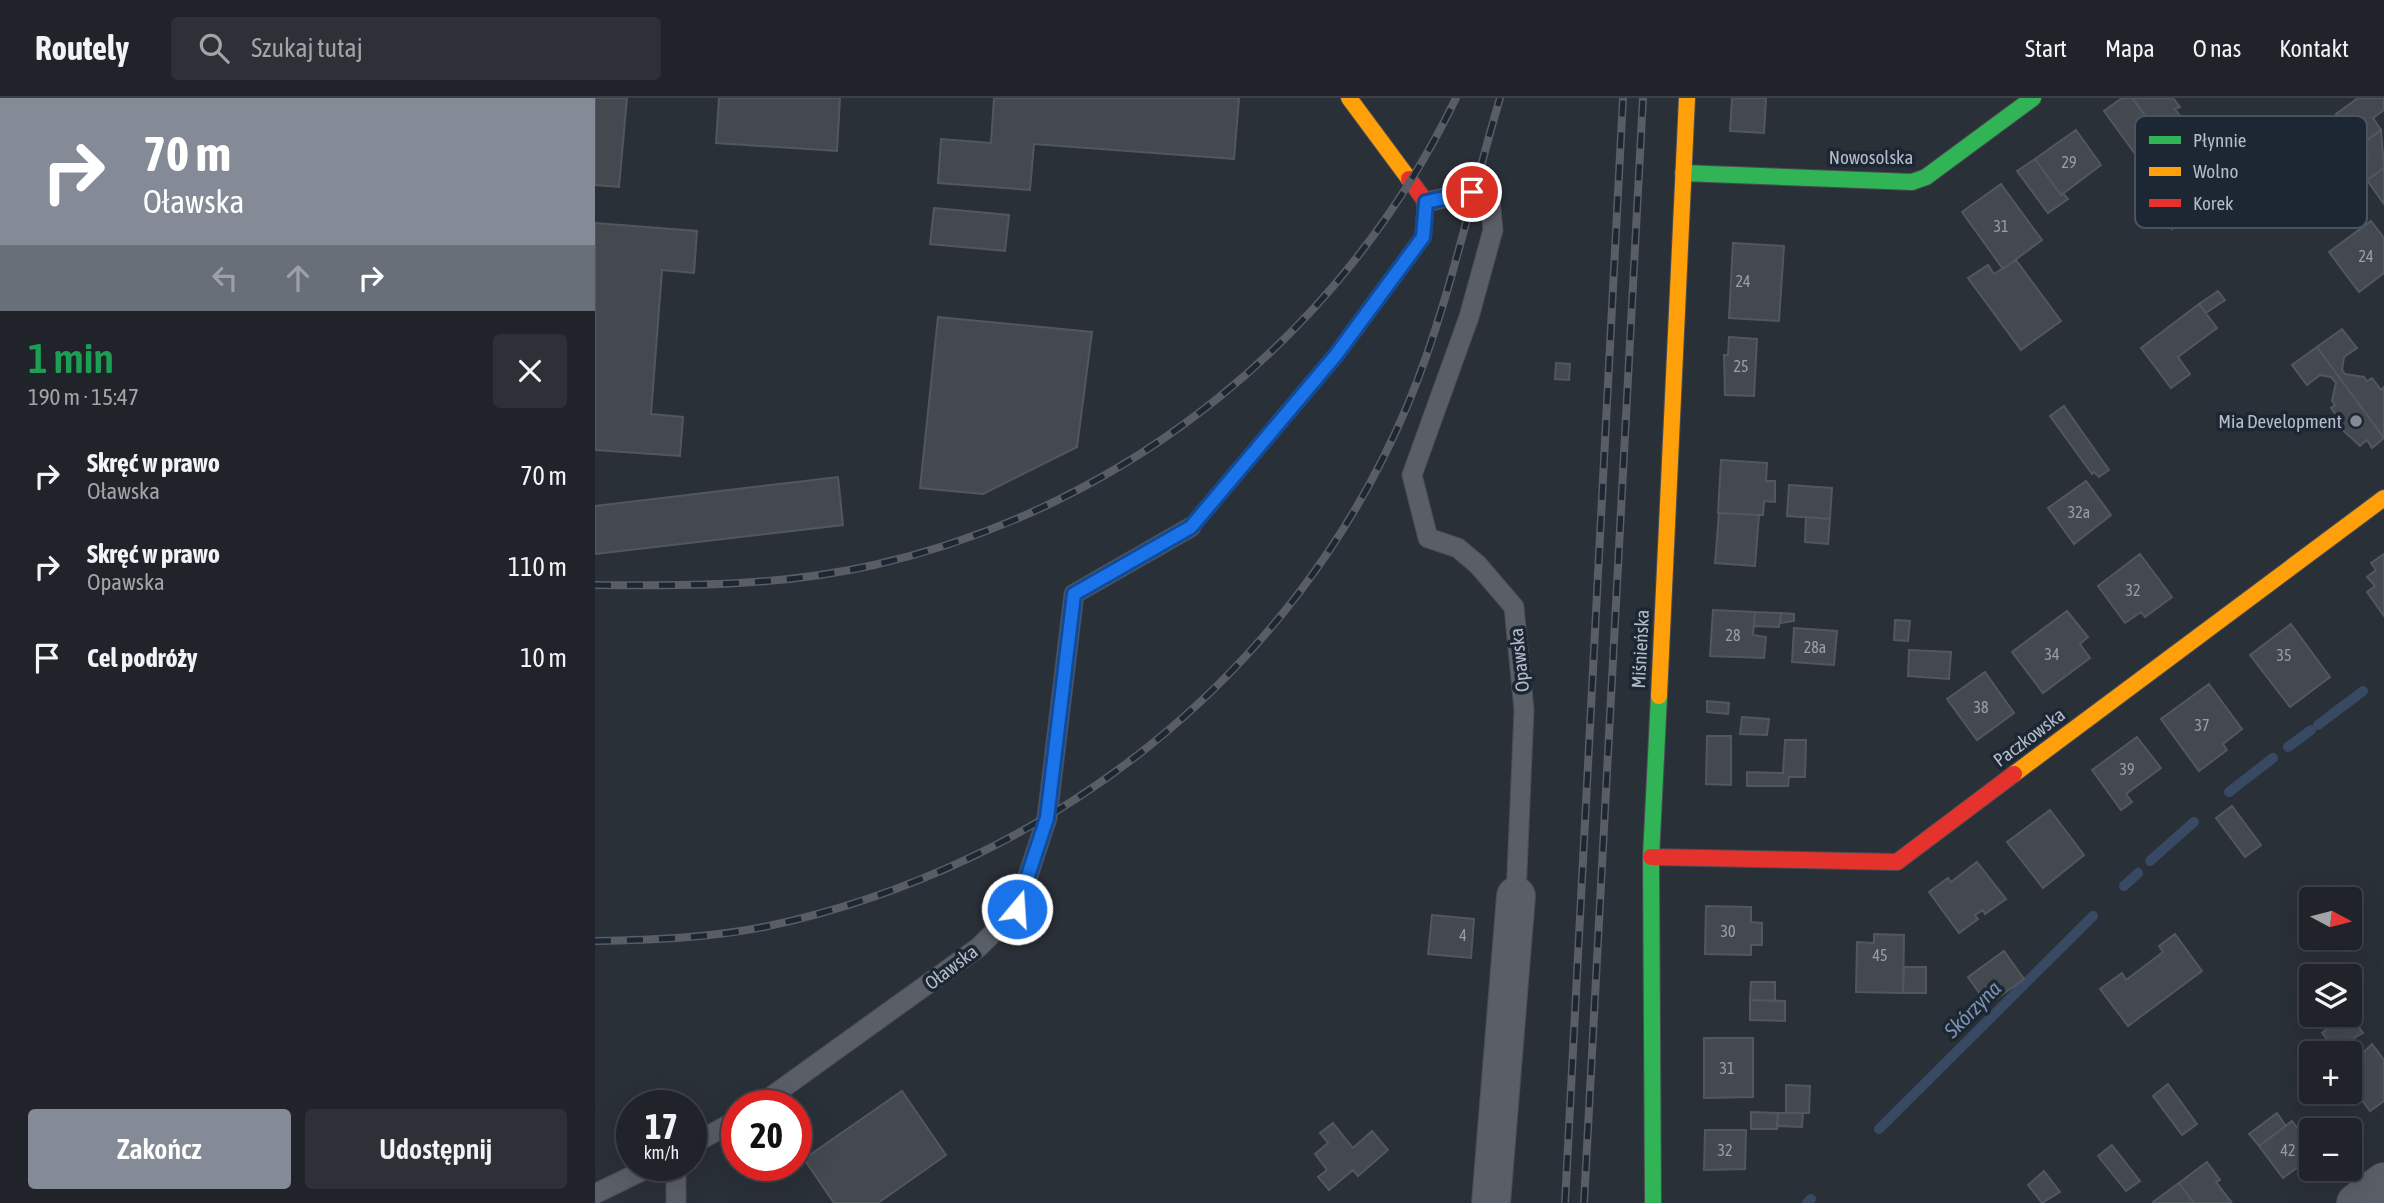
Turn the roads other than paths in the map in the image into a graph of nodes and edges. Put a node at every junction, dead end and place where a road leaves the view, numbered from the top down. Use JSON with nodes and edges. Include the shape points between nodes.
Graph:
{"nodes":[{"id":1,"x":1349,"y":98,"type":"edge"},
{"id":2,"x":1687,"y":98,"type":"edge"},
{"id":3,"x":2033,"y":98,"type":"edge"},
{"id":4,"x":1683,"y":173,"type":"junction"},
{"id":5,"x":1426,"y":202,"type":"junction"},
{"id":6,"x":2384,"y":498,"type":"edge"},
{"id":7,"x":1191,"y":527,"type":"joint"},
{"id":8,"x":1651,"y":857,"type":"junction"},
{"id":9,"x":1516,"y":896,"type":"joint"},
{"id":10,"x":780,"y":1090,"type":"edge"},
{"id":11,"x":623,"y":1181,"type":"edge"},
{"id":12,"x":676,"y":1181,"type":"edge"},
{"id":13,"x":2384,"y":1182,"type":"edge"},
{"id":14,"x":595,"y":1195,"type":"edge"},
{"id":15,"x":676,"y":1203,"type":"edge"},
{"id":16,"x":1491,"y":1203,"type":"edge"},
{"id":17,"x":1653,"y":1203,"type":"edge"},
{"id":18,"x":2356,"y":1203,"type":"edge"}],
"edges":[{"from":1,"to":5,"type":"street"},
{"from":2,"to":4,"type":"street","name":"Miśnieńska"},
{"from":3,"to":4,"type":"street","name":"Nowosolska","via":[[1926,177],[1912,182]]},
{"from":4,"to":8,"type":"street","name":"Miśnieńska"},
{"from":5,"to":7,"type":"street","name":"Oławska","via":[[1423,237],[1336,355]]},
{"from":5,"to":9,"type":"lane","name":"Opawska","via":[[1472,192],[1490,199],[1493,230],[1469,317],[1412,475],[1428,538],[1458,548],[1514,607],[1524,710]]},
{"from":6,"to":8,"type":"street","name":"Paczkowska","via":[[1897,862]]},
{"from":7,"to":10,"type":"lane","name":"Oławska","via":[[1074,594],[1047,818],[1017,909],[979,947]]},
{"from":8,"to":17,"type":"street","name":"Miśnieńska"},
{"from":9,"to":16,"type":"street","name":"Opawska"},
{"from":11,"to":14,"type":"lane"},
{"from":12,"to":15,"type":"lane"},
{"from":13,"to":18,"type":"street"}]}
